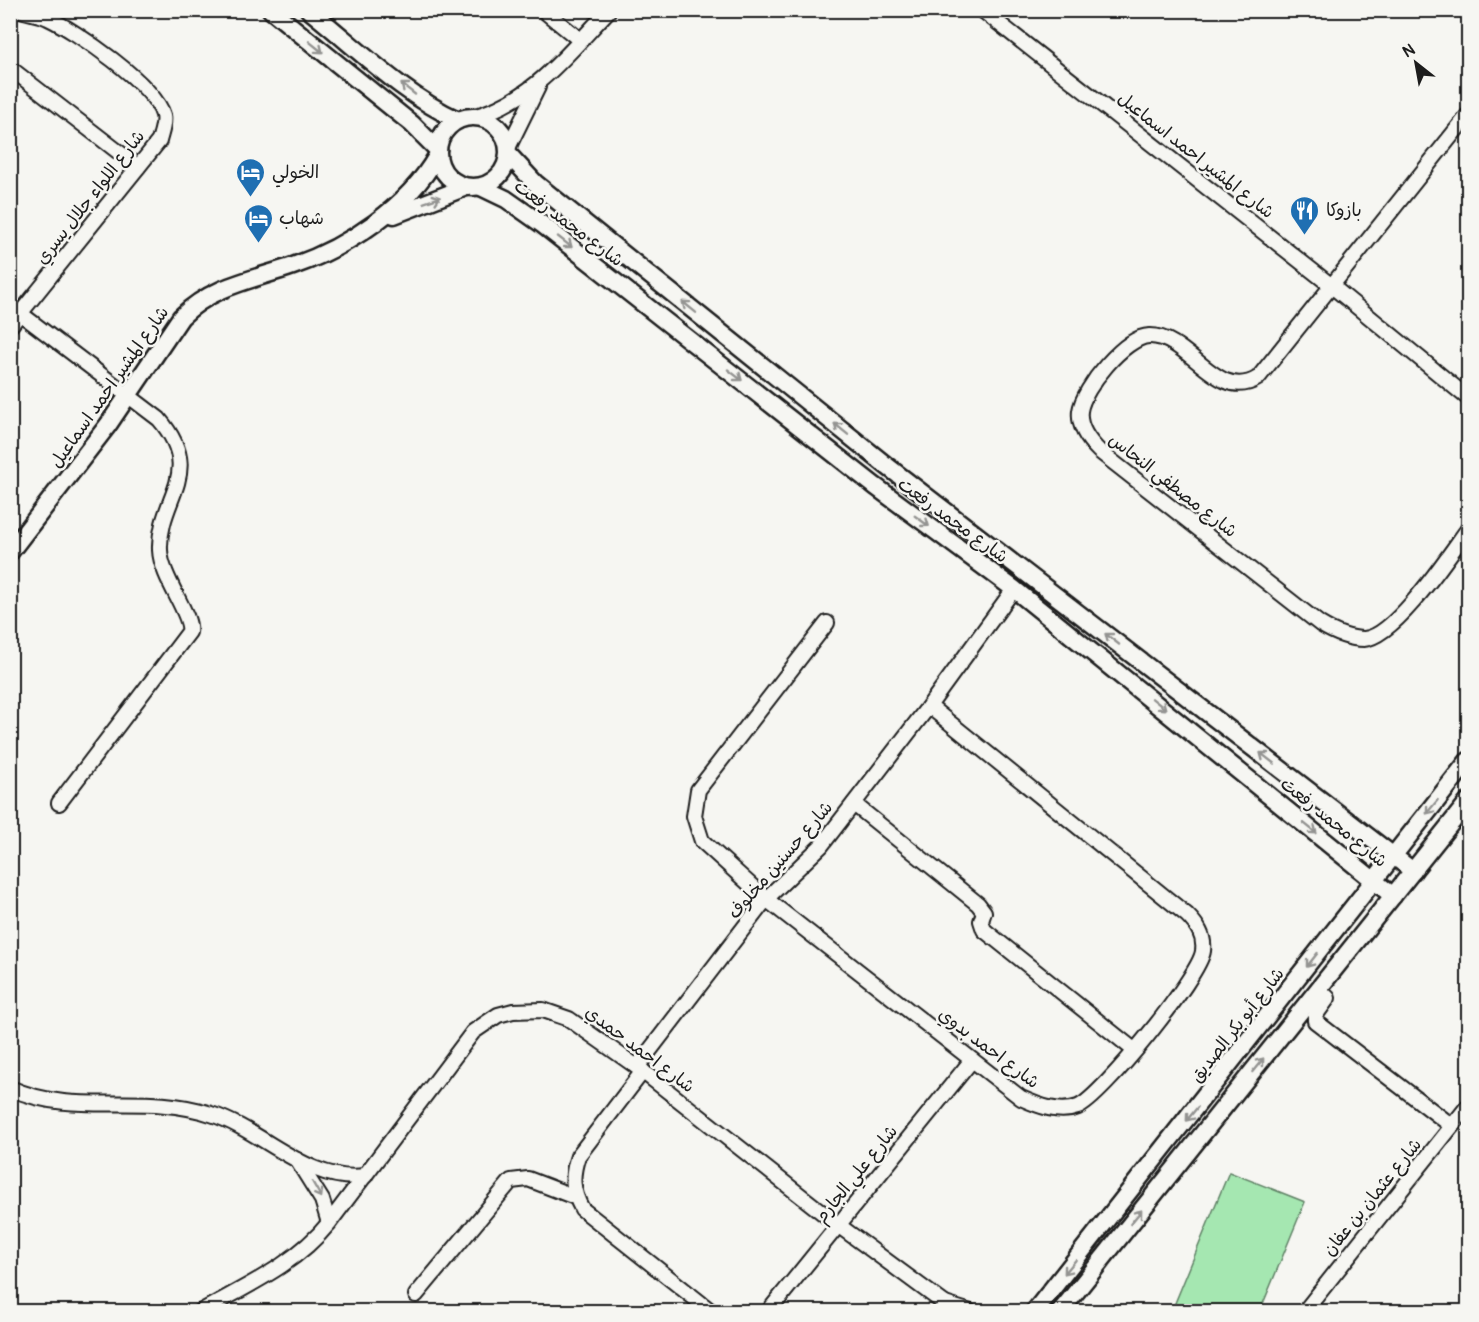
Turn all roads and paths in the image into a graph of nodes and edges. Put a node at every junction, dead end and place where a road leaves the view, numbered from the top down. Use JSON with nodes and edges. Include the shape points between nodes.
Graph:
{"nodes":[{"id":1,"x":21,"y":10,"type":"edge"},
{"id":2,"x":271,"y":10,"type":"edge"},
{"id":3,"x":309,"y":10,"type":"edge"},
{"id":4,"x":543,"y":10,"type":"edge"},
{"id":5,"x":609,"y":10,"type":"edge"},
{"id":6,"x":982,"y":10,"type":"edge"},
{"id":7,"x":580,"y":40,"type":"junction"},
{"id":8,"x":10,"y":68,"type":"edge"},
{"id":9,"x":546,"y":75,"type":"junction"},
{"id":10,"x":1468,"y":116,"type":"edge"},
{"id":11,"x":465,"y":119,"type":"junction"},
{"id":12,"x":508,"y":151,"type":"junction"},
{"id":13,"x":437,"y":153,"type":"junction"},
{"id":14,"x":138,"y":167,"type":"junction"},
{"id":15,"x":474,"y":187,"type":"junction"},
{"id":16,"x":361,"y":231,"type":"junction"},
{"id":17,"x":1332,"y":287,"type":"junction"},
{"id":18,"x":21,"y":314,"type":"junction"},
{"id":19,"x":10,"y":327,"type":"edge"},
{"id":20,"x":128,"y":397,"type":"junction"},
{"id":21,"x":1468,"y":398,"type":"edge"},
{"id":22,"x":873,"y":454,"type":"junction"},
{"id":23,"x":887,"y":466,"type":"junction"},
{"id":24,"x":858,"y":473,"type":"junction"},
{"id":25,"x":875,"y":486,"type":"junction"},
{"id":26,"x":1468,"y":530,"type":"edge"},
{"id":27,"x":10,"y":552,"type":"edge"},
{"id":28,"x":1014,"y":589,"type":"junction"},
{"id":29,"x":827,"y":623,"type":"dead end"},
{"id":30,"x":929,"y":706,"type":"junction"},
{"id":31,"x":1468,"y":761,"type":"edge"},
{"id":32,"x":1468,"y":802,"type":"edge"},
{"id":33,"x":59,"y":803,"type":"dead end"},
{"id":34,"x":854,"y":804,"type":"junction"},
{"id":35,"x":1393,"y":856,"type":"junction"},
{"id":36,"x":1413,"y":871,"type":"junction"},
{"id":37,"x":1374,"y":880,"type":"junction"},
{"id":38,"x":1393,"y":896,"type":"junction"},
{"id":39,"x":766,"y":899,"type":"junction"},
{"id":40,"x":1319,"y":989,"type":"junction"},
{"id":41,"x":1134,"y":1050,"type":"junction"},
{"id":42,"x":972,"y":1060,"type":"junction"},
{"id":43,"x":640,"y":1069,"type":"junction"},
{"id":44,"x":10,"y":1088,"type":"edge"},
{"id":45,"x":1468,"y":1106,"type":"edge"},
{"id":46,"x":1452,"y":1126,"type":"junction"},
{"id":47,"x":297,"y":1160,"type":"junction"},
{"id":48,"x":365,"y":1176,"type":"junction"},
{"id":49,"x":575,"y":1197,"type":"junction"},
{"id":50,"x":329,"y":1223,"type":"junction"},
{"id":51,"x":838,"y":1225,"type":"junction"},
{"id":52,"x":416,"y":1295,"type":"dead end"},
{"id":53,"x":947,"y":1308,"type":"edge"},
{"id":54,"x":200,"y":1311,"type":"edge"},
{"id":55,"x":712,"y":1311,"type":"edge"},
{"id":56,"x":768,"y":1311,"type":"edge"},
{"id":57,"x":971,"y":1311,"type":"edge"},
{"id":58,"x":1034,"y":1311,"type":"edge"},
{"id":59,"x":1060,"y":1311,"type":"edge"},
{"id":60,"x":1304,"y":1311,"type":"edge"}],
"edges":[{"from":1,"to":14,"type":"street","name":"شارع اللواء جلال يسري","via":[[46,17],[81,37],[154,97],[164,126],[159,141]]},
{"from":2,"to":13,"type":"street","one_way":true,"via":[[412,124]]},
{"from":11,"to":3,"type":"street","one_way":true,"via":[[439,112]]},
{"from":4,"to":7,"type":"street"},
{"from":5,"to":7,"type":"street"},
{"from":6,"to":17,"type":"street","name":"شارع المشير احمد اسماعيل"},
{"from":7,"to":9,"type":"street"},
{"from":8,"to":14,"type":"street"},
{"from":9,"to":11,"type":"street","via":[[512,103]]},
{"from":9,"to":12,"type":"street","via":[[524,112]]},
{"from":10,"to":17,"type":"street","name":"شارع مصطفي النحاس"},
{"from":11,"to":12,"type":"street","via":[[487,120],[499,128]]},
{"from":11,"to":13,"type":"street","via":[[442,136]]},
{"from":12,"to":15,"type":"street","via":[[500,175]]},
{"from":22,"to":12,"type":"street","name":"شارع محمد رفعت","one_way":true,"via":[[535,183]]},
{"from":13,"to":15,"type":"street","via":[[447,177]]},
{"from":13,"to":16,"type":"street","name":"شارع المشير احمد اسماعيل","via":[[422,181]]},
{"from":14,"to":18,"type":"street","name":"شارع اللواء جلال يسري"},
{"from":16,"to":15,"type":"street","name":"شارع المشير احمد اسماعيل","one_way":true,"via":[[410,207]]},
{"from":15,"to":24,"type":"street","name":"شارع محمد رفعت","one_way":true,"via":[[506,199],[543,225]]},
{"from":16,"to":20,"type":"street","name":"شارع المشير احمد اسماعيل","via":[[307,261],[229,286],[195,303],[181,317]]},
{"from":17,"to":21,"type":"street","name":"شارع المشير احمد اسماعيل"},
{"from":17,"to":26,"type":"street","name":"شارع مصطفي النحاس","via":[[1268,369],[1250,383],[1240,385],[1219,378],[1162,338],[1146,336],[1129,344],[1084,399],[1079,413],[1088,440],[1320,624],[1352,638],[1365,639],[1388,628]]},
{"from":18,"to":19,"type":"street","name":"شارع اللواء جلال يسري"},
{"from":18,"to":20,"type":"street"},
{"from":20,"to":27,"type":"street","name":"شارع المشير احمد اسماعيل"},
{"from":20,"to":33,"type":"street","via":[[159,419],[176,447],[179,480],[159,549],[166,580],[190,627]]},
{"from":22,"to":23,"type":"street","name":"شارع محمد رفعت"},
{"from":22,"to":24,"type":"street"},
{"from":23,"to":25,"type":"street","via":[[878,474]]},
{"from":35,"to":23,"type":"street","name":"شارع محمد رفعت","one_way":true},
{"from":24,"to":25,"type":"street","name":"شارع محمد رفعت"},
{"from":25,"to":28,"type":"street","name":"شارع محمد رفعت","one_way":true},
{"from":28,"to":30,"type":"street","name":"شارع حسنين مخلوف"},
{"from":28,"to":37,"type":"street","name":"شارع محمد رفعت","one_way":true},
{"from":29,"to":39,"type":"street","name":"شارع احمد بدوي","via":[[698,790],[694,803],[696,829],[702,841]]},
{"from":30,"to":34,"type":"street","name":"شارع حسنين مخلوف"},
{"from":30,"to":41,"type":"street","name":"شارع احمد بدوي","via":[[1197,924],[1202,936],[1200,962]]},
{"from":31,"to":35,"type":"street","name":"شارع أبو بكر الصديق","one_way":true},
{"from":32,"to":36,"type":"street"},
{"from":34,"to":39,"type":"street","name":"شارع حسنين مخلوف","via":[[821,846]]},
{"from":34,"to":41,"type":"street","via":[[982,908],[984,930]]},
{"from":35,"to":36,"type":"street","name":"شارع محمد رفعت"},
{"from":35,"to":37,"type":"street","name":"شارع أبو بكر الصديق"},
{"from":36,"to":38,"type":"street"},
{"from":37,"to":38,"type":"street","name":"شارع محمد رفعت"},
{"from":37,"to":58,"type":"street","name":"شارع أبو بكر الصديق","one_way":true},
{"from":38,"to":40,"type":"street"},
{"from":39,"to":42,"type":"street","name":"شارع احمد بدوي"},
{"from":39,"to":43,"type":"street","name":"شارع حسنين مخلوف"},
{"from":40,"to":46,"type":"street","via":[[1328,998],[1315,1021]]},
{"from":59,"to":40,"type":"street","one_way":true},
{"from":41,"to":42,"type":"street","name":"شارع احمد بدوي","via":[[1088,1102],[1064,1110],[1021,1098]]},
{"from":42,"to":51,"type":"street","name":"شارع علي الجارم"},
{"from":43,"to":48,"type":"street","name":"شارع احمد حمدي","via":[[557,1014],[528,1009],[498,1015],[474,1032]]},
{"from":43,"to":49,"type":"street","name":"شارع حسنين مخلوف","via":[[578,1156],[573,1170]]},
{"from":43,"to":51,"type":"street","name":"شارع احمد حمدي"},
{"from":44,"to":47,"type":"street","via":[[49,1101],[75,1104],[138,1101],[189,1107],[237,1124]]},
{"from":45,"to":46,"type":"street","name":"شارع عثمان بن عفان"},
{"from":46,"to":60,"type":"street","name":"شارع عثمان بن عفان"},
{"from":47,"to":48,"type":"street","via":[[337,1176]]},
{"from":47,"to":50,"type":"street","one_way":true,"via":[[322,1200]]},
{"from":48,"to":50,"type":"street","name":"شارع احمد حمدي"},
{"from":49,"to":52,"type":"street","via":[[528,1179],[511,1180]]},
{"from":49,"to":55,"type":"street","via":[[582,1209]]},
{"from":50,"to":54,"type":"street","name":"شارع احمد حمدي","via":[[291,1260]]},
{"from":51,"to":53,"type":"street","name":"شارع احمد حمدي"},
{"from":51,"to":56,"type":"street","name":"شارع علي الجارم"},
{"from":53,"to":57,"type":"street","name":"شارع احمد حمدي"}]}
